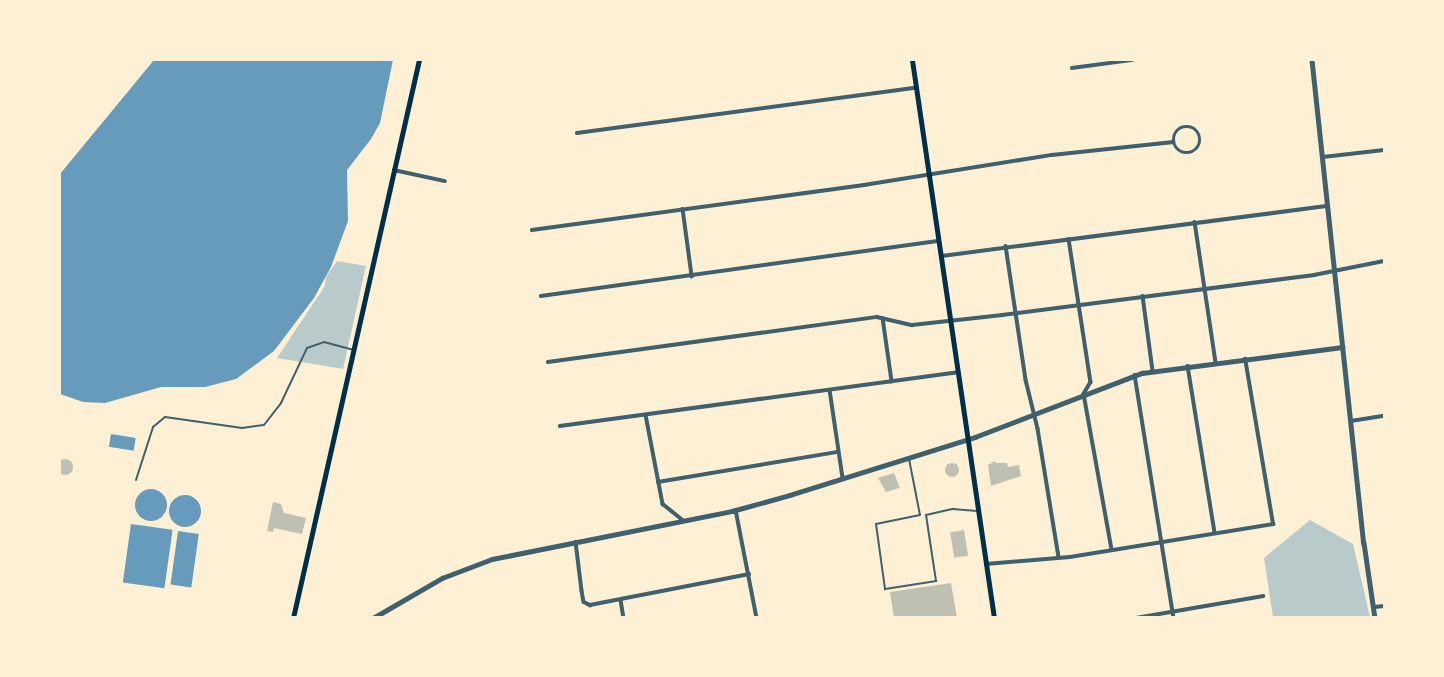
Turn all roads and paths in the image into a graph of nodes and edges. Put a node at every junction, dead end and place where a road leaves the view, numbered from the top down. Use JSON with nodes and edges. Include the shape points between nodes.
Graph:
{"nodes":[{"id":1,"x":419,"y":60,"type":"edge"},
{"id":2,"x":912,"y":60,"type":"edge"},
{"id":3,"x":1132,"y":60,"type":"edge"},
{"id":4,"x":1312,"y":60,"type":"edge"},
{"id":5,"x":1072,"y":68,"type":"dead end"},
{"id":6,"x":916,"y":88,"type":"junction"},
{"id":7,"x":578,"y":133,"type":"dead end"},
{"id":8,"x":1173,"y":142,"type":"junction"},
{"id":9,"x":1384,"y":150,"type":"edge"},
{"id":10,"x":1323,"y":157,"type":"junction"},
{"id":11,"x":394,"y":170,"type":"junction"},
{"id":12,"x":928,"y":174,"type":"junction"},
{"id":13,"x":446,"y":181,"type":"dead end"},
{"id":14,"x":1328,"y":206,"type":"junction"},
{"id":15,"x":683,"y":209,"type":"junction"},
{"id":16,"x":1195,"y":222,"type":"junction"},
{"id":17,"x":532,"y":230,"type":"dead end"},
{"id":18,"x":1069,"y":239,"type":"junction"},
{"id":19,"x":937,"y":241,"type":"junction"},
{"id":20,"x":1006,"y":246,"type":"junction"},
{"id":21,"x":940,"y":256,"type":"junction"},
{"id":22,"x":1384,"y":261,"type":"edge"},
{"id":23,"x":1334,"y":269,"type":"junction"},
{"id":24,"x":692,"y":275,"type":"junction"},
{"id":25,"x":1204,"y":289,"type":"junction"},
{"id":26,"x":541,"y":296,"type":"dead end"},
{"id":27,"x":1143,"y":296,"type":"junction"},
{"id":28,"x":1079,"y":304,"type":"junction"},
{"id":29,"x":1016,"y":313,"type":"junction"},
{"id":30,"x":883,"y":318,"type":"junction"},
{"id":31,"x":949,"y":321,"type":"junction"},
{"id":32,"x":1342,"y":347,"type":"junction"},
{"id":33,"x":354,"y":350,"type":"junction"},
{"id":34,"x":1245,"y":359,"type":"junction"},
{"id":35,"x":548,"y":362,"type":"dead end"},
{"id":36,"x":1216,"y":363,"type":"junction"},
{"id":37,"x":1188,"y":366,"type":"junction"},
{"id":38,"x":1153,"y":371,"type":"junction"},
{"id":39,"x":957,"y":372,"type":"junction"},
{"id":40,"x":1135,"y":375,"type":"junction"},
{"id":41,"x":892,"y":381,"type":"junction"},
{"id":42,"x":830,"y":390,"type":"junction"},
{"id":43,"x":1084,"y":394,"type":"junction"},
{"id":44,"x":1033,"y":414,"type":"junction"},
{"id":45,"x":646,"y":415,"type":"junction"},
{"id":46,"x":1384,"y":416,"type":"edge"},
{"id":47,"x":1351,"y":421,"type":"junction"},
{"id":48,"x":559,"y":426,"type":"dead end"},
{"id":49,"x":968,"y":439,"type":"junction"},
{"id":50,"x":838,"y":452,"type":"junction"},
{"id":51,"x":910,"y":460,"type":"junction"},
{"id":52,"x":844,"y":479,"type":"junction"},
{"id":53,"x":136,"y":480,"type":"dead end"},
{"id":54,"x":658,"y":482,"type":"junction"},
{"id":55,"x":736,"y":510,"type":"junction"},
{"id":56,"x":975,"y":511,"type":"junction"},
{"id":57,"x":684,"y":521,"type":"junction"},
{"id":58,"x":1215,"y":534,"type":"junction"},
{"id":59,"x":576,"y":540,"type":"junction"},
{"id":60,"x":1164,"y":542,"type":"junction"},
{"id":61,"x":1112,"y":550,"type":"junction"},
{"id":62,"x":1059,"y":557,"type":"junction"},
{"id":63,"x":986,"y":564,"type":"junction"},
{"id":64,"x":749,"y":574,"type":"junction"},
{"id":65,"x":1263,"y":596,"type":"dead end"},
{"id":66,"x":621,"y":600,"type":"junction"},
{"id":67,"x":1384,"y":606,"type":"edge"},
{"id":68,"x":1374,"y":607,"type":"junction"},
{"id":69,"x":1173,"y":611,"type":"junction"},
{"id":70,"x":293,"y":618,"type":"edge"},
{"id":71,"x":373,"y":618,"type":"edge"},
{"id":72,"x":624,"y":618,"type":"edge"},
{"id":73,"x":757,"y":618,"type":"edge"},
{"id":74,"x":994,"y":618,"type":"edge"},
{"id":75,"x":1136,"y":618,"type":"edge"},
{"id":76,"x":1174,"y":618,"type":"edge"},
{"id":77,"x":1375,"y":618,"type":"edge"}],
"edges":[{"from":1,"to":11,"type":"main road"},
{"from":2,"to":6,"type":"highway"},
{"from":3,"to":5,"type":"street"},
{"from":4,"to":10,"type":"street"},
{"from":6,"to":7,"type":"street"},
{"from":6,"to":12,"type":"highway"},
{"from":8,"to":8,"type":"street","via":[[1180,152],[1188,153],[1200,139],[1194,128],[1185,126],[1175,133]]},
{"from":8,"to":12,"type":"street","via":[[1038,156]]},
{"from":9,"to":10,"type":"street"},
{"from":10,"to":14,"type":"street"},
{"from":11,"to":13,"type":"street"},
{"from":11,"to":33,"type":"main road"},
{"from":12,"to":15,"type":"street"},
{"from":12,"to":19,"type":"highway"},
{"from":14,"to":16,"type":"street"},
{"from":14,"to":23,"type":"street"},
{"from":15,"to":17,"type":"street"},
{"from":15,"to":24,"type":"street"},
{"from":16,"to":18,"type":"street"},
{"from":16,"to":25,"type":"street"},
{"from":18,"to":20,"type":"street"},
{"from":18,"to":28,"type":"street"},
{"from":19,"to":21,"type":"highway"},
{"from":19,"to":24,"type":"street"},
{"from":20,"to":21,"type":"street"},
{"from":20,"to":29,"type":"street"},
{"from":21,"to":31,"type":"highway"},
{"from":22,"to":23,"type":"street"},
{"from":23,"to":25,"type":"street"},
{"from":23,"to":32,"type":"street"},
{"from":24,"to":26,"type":"street"},
{"from":25,"to":27,"type":"street"},
{"from":25,"to":36,"type":"street"},
{"from":27,"to":28,"type":"street"},
{"from":27,"to":38,"type":"street"},
{"from":28,"to":29,"type":"street"},
{"from":28,"to":43,"type":"street","via":[[1091,382]]},
{"from":29,"to":31,"type":"street"},
{"from":29,"to":44,"type":"street"},
{"from":30,"to":31,"type":"street","via":[[912,325]]},
{"from":30,"to":35,"type":"street"},
{"from":30,"to":41,"type":"street"},
{"from":31,"to":39,"type":"highway"},
{"from":32,"to":34,"type":"street"},
{"from":32,"to":47,"type":"street"},
{"from":33,"to":53,"type":"lane","via":[[324,342],[307,348],[281,403],[264,425],[242,428],[165,416],[153,427]]},
{"from":33,"to":70,"type":"main road"},
{"from":34,"to":36,"type":"street"},
{"from":34,"to":58,"type":"street","via":[[1273,524]]},
{"from":36,"to":37,"type":"street"},
{"from":37,"to":38,"type":"street"},
{"from":37,"to":58,"type":"street"},
{"from":38,"to":40,"type":"street"},
{"from":39,"to":41,"type":"street"},
{"from":39,"to":49,"type":"highway"},
{"from":40,"to":43,"type":"street"},
{"from":40,"to":60,"type":"street"},
{"from":41,"to":42,"type":"street"},
{"from":42,"to":45,"type":"street"},
{"from":42,"to":50,"type":"street"},
{"from":43,"to":44,"type":"street"},
{"from":43,"to":61,"type":"street"},
{"from":44,"to":49,"type":"street"},
{"from":44,"to":62,"type":"street"},
{"from":45,"to":48,"type":"street"},
{"from":45,"to":54,"type":"street"},
{"from":46,"to":47,"type":"street"},
{"from":47,"to":68,"type":"street"},
{"from":49,"to":51,"type":"street"},
{"from":49,"to":56,"type":"highway"},
{"from":50,"to":52,"type":"street"},
{"from":50,"to":54,"type":"street"},
{"from":51,"to":52,"type":"street"},
{"from":51,"to":56,"type":"lane","via":[[920,515],[876,524],[885,589],[936,581],[926,514]]},
{"from":52,"to":55,"type":"street"},
{"from":54,"to":57,"type":"street","via":[[663,504]]},
{"from":55,"to":57,"type":"street"},
{"from":55,"to":64,"type":"street"},
{"from":56,"to":63,"type":"highway"},
{"from":57,"to":59,"type":"street"},
{"from":58,"to":60,"type":"street"},
{"from":59,"to":66,"type":"street","via":[[585,603]]},
{"from":59,"to":71,"type":"street","via":[[465,568]]},
{"from":60,"to":61,"type":"street"},
{"from":60,"to":69,"type":"street"},
{"from":61,"to":62,"type":"street"},
{"from":62,"to":63,"type":"street"},
{"from":63,"to":74,"type":"highway"},
{"from":64,"to":66,"type":"street"},
{"from":64,"to":73,"type":"street"},
{"from":65,"to":69,"type":"street"},
{"from":66,"to":72,"type":"street"},
{"from":67,"to":68,"type":"street"},
{"from":68,"to":77,"type":"street"},
{"from":69,"to":75,"type":"street"},
{"from":69,"to":76,"type":"street"}]}
